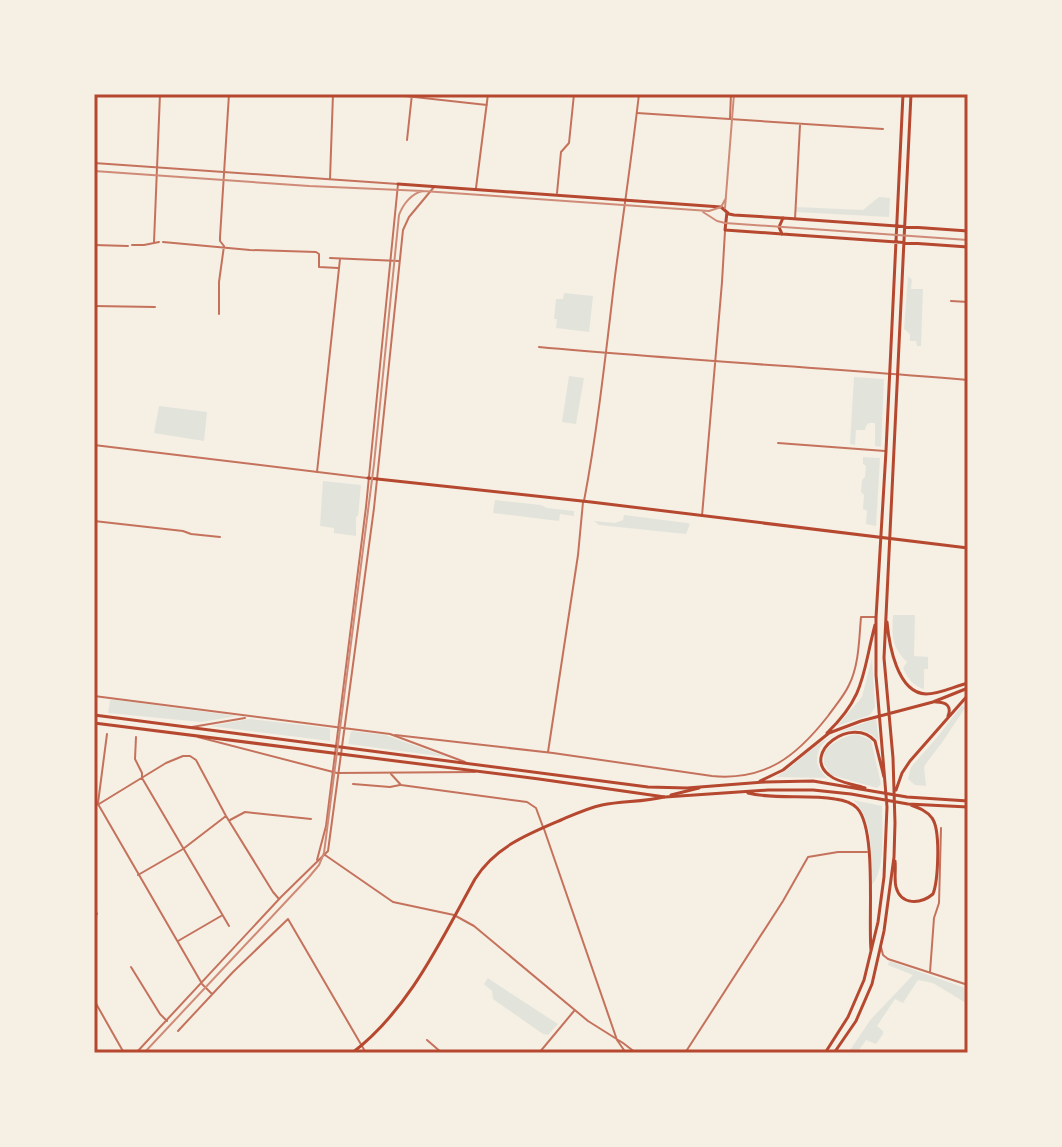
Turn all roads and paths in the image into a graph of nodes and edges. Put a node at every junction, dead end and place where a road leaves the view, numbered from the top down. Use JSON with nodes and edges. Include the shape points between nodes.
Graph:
{"nodes":[{"id":1,"x":160,"y":94,"type":"edge"},
{"id":2,"x":229,"y":94,"type":"edge"},
{"id":3,"x":333,"y":94,"type":"edge"},
{"id":4,"x":387,"y":94,"type":"edge"},
{"id":5,"x":488,"y":94,"type":"edge"},
{"id":6,"x":574,"y":94,"type":"edge"},
{"id":7,"x":639,"y":94,"type":"edge"},
{"id":8,"x":731,"y":94,"type":"edge"},
{"id":9,"x":903,"y":94,"type":"edge"},
{"id":10,"x":911,"y":94,"type":"edge"},
{"id":11,"x":412,"y":95,"type":"edge"},
{"id":12,"x":487,"y":105,"type":"junction"},
{"id":13,"x":637,"y":113,"type":"junction"},
{"id":14,"x":730,"y":119,"type":"junction"},
{"id":15,"x":800,"y":124,"type":"junction"},
{"id":16,"x":883,"y":129,"type":"dead end"},
{"id":17,"x":407,"y":140,"type":"dead end"},
{"id":18,"x":94,"y":163,"type":"edge"},
{"id":19,"x":156,"y":167,"type":"junction"},
{"id":20,"x":224,"y":172,"type":"junction"},
{"id":21,"x":330,"y":179,"type":"junction"},
{"id":22,"x":398,"y":184,"type":"junction"},
{"id":23,"x":435,"y":186,"type":"junction"},
{"id":24,"x":476,"y":189,"type":"junction"},
{"id":25,"x":557,"y":195,"type":"junction"},
{"id":26,"x":625,"y":200,"type":"junction"},
{"id":27,"x":727,"y":212,"type":"junction"},
{"id":28,"x":783,"y":218,"type":"junction"},
{"id":29,"x":795,"y":219,"type":"junction"},
{"id":30,"x":896,"y":226,"type":"junction"},
{"id":31,"x":904,"y":227,"type":"junction"},
{"id":32,"x":725,"y":230,"type":"junction"},
{"id":33,"x":968,"y":231,"type":"edge"},
{"id":34,"x":782,"y":234,"type":"junction"},
{"id":35,"x":154,"y":242,"type":"junction"},
{"id":36,"x":895,"y":242,"type":"junction"},
{"id":37,"x":904,"y":243,"type":"junction"},
{"id":38,"x":94,"y":245,"type":"edge"},
{"id":39,"x":132,"y":245,"type":"dead end"},
{"id":40,"x":128,"y":246,"type":"dead end"},
{"id":41,"x":224,"y":246,"type":"junction"},
{"id":42,"x":968,"y":247,"type":"edge"},
{"id":43,"x":718,"y":250,"type":"dead end"},
{"id":44,"x":724,"y":250,"type":"junction"},
{"id":45,"x":330,"y":258,"type":"dead end"},
{"id":46,"x":340,"y":259,"type":"junction"},
{"id":47,"x":392,"y":260,"type":"junction"},
{"id":48,"x":399,"y":261,"type":"junction"},
{"id":49,"x":339,"y":268,"type":"junction"},
{"id":50,"x":951,"y":301,"type":"dead end"},
{"id":51,"x":968,"y":302,"type":"edge"},
{"id":52,"x":94,"y":306,"type":"edge"},
{"id":53,"x":155,"y":307,"type":"dead end"},
{"id":54,"x":219,"y":314,"type":"dead end"},
{"id":55,"x":539,"y":347,"type":"dead end"},
{"id":56,"x":607,"y":353,"type":"junction"},
{"id":57,"x":715,"y":360,"type":"junction"},
{"id":58,"x":889,"y":375,"type":"junction"},
{"id":59,"x":896,"y":376,"type":"junction"},
{"id":60,"x":968,"y":380,"type":"edge"},
{"id":61,"x":778,"y":443,"type":"dead end"},
{"id":62,"x":94,"y":445,"type":"edge"},
{"id":63,"x":886,"y":451,"type":"junction"},
{"id":64,"x":317,"y":473,"type":"junction"},
{"id":65,"x":368,"y":478,"type":"junction"},
{"id":66,"x":377,"y":479,"type":"junction"},
{"id":67,"x":583,"y":502,"type":"junction"},
{"id":68,"x":702,"y":516,"type":"junction"},
{"id":69,"x":94,"y":521,"type":"edge"},
{"id":70,"x":220,"y":537,"type":"dead end"},
{"id":71,"x":881,"y":538,"type":"junction"},
{"id":72,"x":891,"y":539,"type":"junction"},
{"id":73,"x":968,"y":548,"type":"edge"},
{"id":74,"x":886,"y":613,"type":"junction"},
{"id":75,"x":876,"y":620,"type":"junction"},
{"id":76,"x":968,"y":683,"type":"edge"},
{"id":77,"x":968,"y":688,"type":"edge"},
{"id":78,"x":968,"y":695,"type":"edge"},
{"id":79,"x":94,"y":696,"type":"edge"},
{"id":80,"x":933,"y":702,"type":"junction"},
{"id":81,"x":94,"y":715,"type":"edge"},
{"id":82,"x":250,"y":717,"type":"junction"},
{"id":83,"x":946,"y":720,"type":"junction"},
{"id":84,"x":94,"y":723,"type":"edge"},
{"id":85,"x":189,"y":727,"type":"junction"},
{"id":86,"x":338,"y":727,"type":"junction"},
{"id":87,"x":345,"y":728,"type":"junction"},
{"id":88,"x":107,"y":734,"type":"dead end"},
{"id":89,"x":390,"y":734,"type":"junction"},
{"id":90,"x":193,"y":736,"type":"junction"},
{"id":91,"x":823,"y":736,"type":"junction"},
{"id":92,"x":136,"y":737,"type":"dead end"},
{"id":93,"x":548,"y":753,"type":"junction"},
{"id":94,"x":470,"y":764,"type":"junction"},
{"id":95,"x":332,"y":772,"type":"junction"},
{"id":96,"x":476,"y":772,"type":"junction"},
{"id":97,"x":339,"y":773,"type":"junction"},
{"id":98,"x":390,"y":773,"type":"junction"},
{"id":99,"x":142,"y":778,"type":"junction"},
{"id":100,"x":886,"y":780,"type":"junction"},
{"id":101,"x":353,"y":784,"type":"dead end"},
{"id":102,"x":745,"y":784,"type":"junction"},
{"id":103,"x":401,"y":785,"type":"junction"},
{"id":104,"x":703,"y":787,"type":"junction"},
{"id":105,"x":872,"y":790,"type":"junction"},
{"id":106,"x":744,"y":792,"type":"junction"},
{"id":107,"x":895,"y":794,"type":"junction"},
{"id":108,"x":665,"y":797,"type":"junction"},
{"id":109,"x":908,"y":804,"type":"junction"},
{"id":110,"x":968,"y":804,"type":"edge"},
{"id":111,"x":96,"y":805,"type":"edge"},
{"id":112,"x":227,"y":818,"type":"junction"},
{"id":113,"x":311,"y":819,"type":"dead end"},
{"id":114,"x":543,"y":828,"type":"junction"},
{"id":115,"x":941,"y":828,"type":"dead end"},
{"id":116,"x":183,"y":849,"type":"junction"},
{"id":117,"x":320,"y":851,"type":"junction"},
{"id":118,"x":868,"y":852,"type":"junction"},
{"id":119,"x":324,"y":854,"type":"junction"},
{"id":120,"x":894,"y":857,"type":"junction"},
{"id":121,"x":317,"y":860,"type":"junction"},
{"id":122,"x":138,"y":875,"type":"junction"},
{"id":123,"x":279,"y":899,"type":"junction"},
{"id":124,"x":94,"y":908,"type":"edge"},
{"id":125,"x":97,"y":914,"type":"dead end"},
{"id":126,"x":223,"y":915,"type":"junction"},
{"id":127,"x":454,"y":915,"type":"junction"},
{"id":128,"x":229,"y":926,"type":"dead end"},
{"id":129,"x":177,"y":942,"type":"junction"},
{"id":130,"x":881,"y":945,"type":"junction"},
{"id":131,"x":871,"y":954,"type":"junction"},
{"id":132,"x":879,"y":957,"type":"junction"},
{"id":133,"x":888,"y":959,"type":"junction"},
{"id":134,"x":877,"y":965,"type":"junction"},
{"id":135,"x":131,"y":967,"type":"dead end"},
{"id":136,"x":930,"y":972,"type":"junction"},
{"id":137,"x":202,"y":983,"type":"junction"},
{"id":138,"x":968,"y":985,"type":"edge"},
{"id":139,"x":213,"y":995,"type":"junction"},
{"id":140,"x":94,"y":1000,"type":"edge"},
{"id":141,"x":575,"y":1010,"type":"junction"},
{"id":142,"x":167,"y":1021,"type":"junction"},
{"id":143,"x":178,"y":1031,"type":"dead end"},
{"id":144,"x":427,"y":1040,"type":"dead end"},
{"id":145,"x":617,"y":1040,"type":"junction"},
{"id":146,"x":362,"y":1045,"type":"junction"},
{"id":147,"x":124,"y":1053,"type":"edge"},
{"id":148,"x":136,"y":1053,"type":"edge"},
{"id":149,"x":352,"y":1053,"type":"edge"},
{"id":150,"x":366,"y":1053,"type":"edge"},
{"id":151,"x":442,"y":1053,"type":"edge"},
{"id":152,"x":539,"y":1053,"type":"edge"},
{"id":153,"x":626,"y":1053,"type":"edge"},
{"id":154,"x":636,"y":1053,"type":"edge"},
{"id":155,"x":685,"y":1053,"type":"edge"},
{"id":156,"x":825,"y":1053,"type":"edge"},
{"id":157,"x":834,"y":1053,"type":"edge"}],
"edges":[{"from":1,"to":19,"type":"street"},
{"from":2,"to":20,"type":"street"},
{"from":3,"to":21,"type":"street"},
{"from":4,"to":11,"type":"street"},
{"from":5,"to":12,"type":"street"},
{"from":6,"to":25,"type":"street"},
{"from":7,"to":13,"type":"street"},
{"from":8,"to":14,"type":"street"},
{"from":9,"to":30,"type":"main road"},
{"from":10,"to":31,"type":"main road"},
{"from":11,"to":12,"type":"street"},
{"from":11,"to":17,"type":"street"},
{"from":12,"to":24,"type":"street"},
{"from":13,"to":14,"type":"street"},
{"from":13,"to":26,"type":"street"},
{"from":14,"to":15,"type":"street"},
{"from":15,"to":16,"type":"street"},
{"from":15,"to":29,"type":"street"},
{"from":18,"to":19,"type":"street"},
{"from":19,"to":20,"type":"street"},
{"from":19,"to":35,"type":"street"},
{"from":20,"to":21,"type":"street"},
{"from":20,"to":41,"type":"street"},
{"from":21,"to":22,"type":"street"},
{"from":22,"to":23,"type":"main road"},
{"from":22,"to":47,"type":"street"},
{"from":23,"to":24,"type":"main road"},
{"from":23,"to":48,"type":"street","via":[[404,225]]},
{"from":24,"to":25,"type":"main road"},
{"from":25,"to":26,"type":"main road"},
{"from":26,"to":27,"type":"main road","via":[[721,207]]},
{"from":26,"to":56,"type":"street"},
{"from":27,"to":28,"type":"main road"},
{"from":27,"to":32,"type":"main road"},
{"from":28,"to":29,"type":"main road"},
{"from":28,"to":34,"type":"main road"},
{"from":29,"to":30,"type":"main road"},
{"from":30,"to":31,"type":"main road"},
{"from":30,"to":36,"type":"main road"},
{"from":31,"to":33,"type":"main road"},
{"from":31,"to":37,"type":"main road"},
{"from":32,"to":34,"type":"main road"},
{"from":32,"to":44,"type":"street"},
{"from":34,"to":36,"type":"main road"},
{"from":35,"to":39,"type":"street"},
{"from":35,"to":41,"type":"street"},
{"from":36,"to":37,"type":"main road"},
{"from":36,"to":58,"type":"main road"},
{"from":37,"to":42,"type":"main road"},
{"from":37,"to":59,"type":"main road"},
{"from":38,"to":40,"type":"street"},
{"from":41,"to":49,"type":"street","via":[[316,252],[319,267]]},
{"from":41,"to":54,"type":"street"},
{"from":43,"to":44,"type":"street"},
{"from":44,"to":57,"type":"street"},
{"from":45,"to":46,"type":"street"},
{"from":46,"to":47,"type":"street"},
{"from":46,"to":49,"type":"street"},
{"from":47,"to":48,"type":"street"},
{"from":47,"to":65,"type":"street"},
{"from":48,"to":66,"type":"street"},
{"from":49,"to":64,"type":"street"},
{"from":50,"to":51,"type":"street"},
{"from":52,"to":53,"type":"street"},
{"from":55,"to":56,"type":"street"},
{"from":56,"to":57,"type":"street"},
{"from":56,"to":67,"type":"street"},
{"from":57,"to":58,"type":"street"},
{"from":57,"to":68,"type":"street"},
{"from":58,"to":59,"type":"street"},
{"from":58,"to":63,"type":"main road"},
{"from":59,"to":60,"type":"street"},
{"from":59,"to":72,"type":"main road"},
{"from":61,"to":63,"type":"street"},
{"from":62,"to":64,"type":"street"},
{"from":63,"to":71,"type":"main road"},
{"from":64,"to":65,"type":"street"},
{"from":65,"to":66,"type":"main road"},
{"from":65,"to":86,"type":"street"},
{"from":66,"to":67,"type":"main road"},
{"from":66,"to":87,"type":"street"},
{"from":67,"to":68,"type":"main road"},
{"from":67,"to":93,"type":"street"},
{"from":68,"to":71,"type":"main road"},
{"from":69,"to":70,"type":"street"},
{"from":71,"to":72,"type":"main road"},
{"from":71,"to":75,"type":"main road"},
{"from":72,"to":73,"type":"main road"},
{"from":72,"to":74,"type":"main road"},
{"from":74,"to":76,"type":"main road","via":[[891,650],[911,688],[931,693]]},
{"from":74,"to":107,"type":"main road"},
{"from":75,"to":91,"type":"main road","via":[[859,691]]},
{"from":75,"to":93,"type":"street","via":[[861,617],[855,665],[843,695],[810,737],[777,765],[726,777]]},
{"from":75,"to":100,"type":"main road"},
{"from":77,"to":80,"type":"main road"},
{"from":78,"to":83,"type":"main road"},
{"from":79,"to":82,"type":"street"},
{"from":80,"to":83,"type":"main road","via":[[948,705]]},
{"from":80,"to":91,"type":"main road"},
{"from":81,"to":85,"type":"main road"},
{"from":82,"to":85,"type":"street"},
{"from":82,"to":86,"type":"street"},
{"from":83,"to":107,"type":"main road","via":[[910,761]]},
{"from":84,"to":90,"type":"main road"},
{"from":85,"to":94,"type":"main road"},
{"from":86,"to":87,"type":"street"},
{"from":86,"to":95,"type":"street"},
{"from":87,"to":89,"type":"street"},
{"from":87,"to":97,"type":"street"},
{"from":88,"to":111,"type":"street"},
{"from":89,"to":93,"type":"street"},
{"from":89,"to":94,"type":"street"},
{"from":90,"to":95,"type":"street"},
{"from":90,"to":96,"type":"main road"},
{"from":91,"to":102,"type":"main road","via":[[776,775]]},
{"from":92,"to":99,"type":"street","via":[[135,759]]},
{"from":94,"to":104,"type":"main road","via":[[648,787]]},
{"from":95,"to":97,"type":"street"},
{"from":95,"to":117,"type":"street"},
{"from":96,"to":98,"type":"street"},
{"from":96,"to":108,"type":"main road"},
{"from":97,"to":98,"type":"street"},
{"from":97,"to":119,"type":"street"},
{"from":98,"to":103,"type":"street"},
{"from":99,"to":111,"type":"street"},
{"from":99,"to":112,"type":"street","via":[[190,756]]},
{"from":99,"to":116,"type":"street"},
{"from":100,"to":105,"type":"main road","via":[[875,741],[868,735],[849,733],[826,745],[821,760],[827,774]]},
{"from":100,"to":131,"type":"main road","via":[[881,903]]},
{"from":101,"to":103,"type":"street"},
{"from":102,"to":104,"type":"main road"},
{"from":102,"to":105,"type":"main road","via":[[813,781]]},
{"from":103,"to":114,"type":"street","via":[[527,802],[536,808]]},
{"from":104,"to":108,"type":"main road"},
{"from":105,"to":110,"type":"main road"},
{"from":106,"to":108,"type":"main road"},
{"from":106,"to":109,"type":"main road","via":[[813,790]]},
{"from":106,"to":118,"type":"main road","via":[[851,804],[865,824]]},
{"from":107,"to":120,"type":"main road"},
{"from":108,"to":114,"type":"main road","via":[[590,808]]},
{"from":109,"to":110,"type":"main road"},
{"from":109,"to":120,"type":"main road","via":[[922,808],[937,826],[930,897],[914,903],[900,895]]},
{"from":111,"to":122,"type":"street"},
{"from":112,"to":113,"type":"street","via":[[245,812]]},
{"from":112,"to":116,"type":"street"},
{"from":112,"to":123,"type":"street"},
{"from":114,"to":127,"type":"main road","via":[[499,851],[479,872]]},
{"from":114,"to":145,"type":"street"},
{"from":115,"to":136,"type":"street"},
{"from":116,"to":122,"type":"street"},
{"from":116,"to":126,"type":"street"},
{"from":117,"to":119,"type":"street"},
{"from":117,"to":121,"type":"street"},
{"from":118,"to":131,"type":"main road"},
{"from":118,"to":155,"type":"street","via":[[808,857]]},
{"from":119,"to":121,"type":"street"},
{"from":119,"to":127,"type":"street","via":[[393,902]]},
{"from":120,"to":130,"type":"main road"},
{"from":121,"to":123,"type":"street"},
{"from":122,"to":129,"type":"street"},
{"from":123,"to":137,"type":"street"},
{"from":124,"to":125,"type":"street"},
{"from":126,"to":128,"type":"street"},
{"from":126,"to":129,"type":"street"},
{"from":127,"to":141,"type":"street","via":[[481,931]]},
{"from":127,"to":146,"type":"main road","via":[[413,987]]},
{"from":129,"to":137,"type":"street"},
{"from":130,"to":132,"type":"main road"},
{"from":130,"to":133,"type":"street"},
{"from":131,"to":132,"type":"street"},
{"from":131,"to":156,"type":"main road","via":[[859,996]]},
{"from":132,"to":134,"type":"main road"},
{"from":133,"to":134,"type":"street"},
{"from":133,"to":136,"type":"street"},
{"from":134,"to":157,"type":"main road","via":[[865,1003]]},
{"from":135,"to":142,"type":"street"},
{"from":136,"to":138,"type":"street"},
{"from":137,"to":139,"type":"street"},
{"from":137,"to":142,"type":"street"},
{"from":139,"to":143,"type":"street"},
{"from":139,"to":146,"type":"street","via":[[288,919]]},
{"from":140,"to":147,"type":"street"},
{"from":141,"to":145,"type":"street"},
{"from":141,"to":152,"type":"street"},
{"from":142,"to":148,"type":"street"},
{"from":144,"to":151,"type":"street"},
{"from":145,"to":153,"type":"street"},
{"from":145,"to":154,"type":"street"},
{"from":146,"to":149,"type":"main road"},
{"from":146,"to":150,"type":"street"}]}
